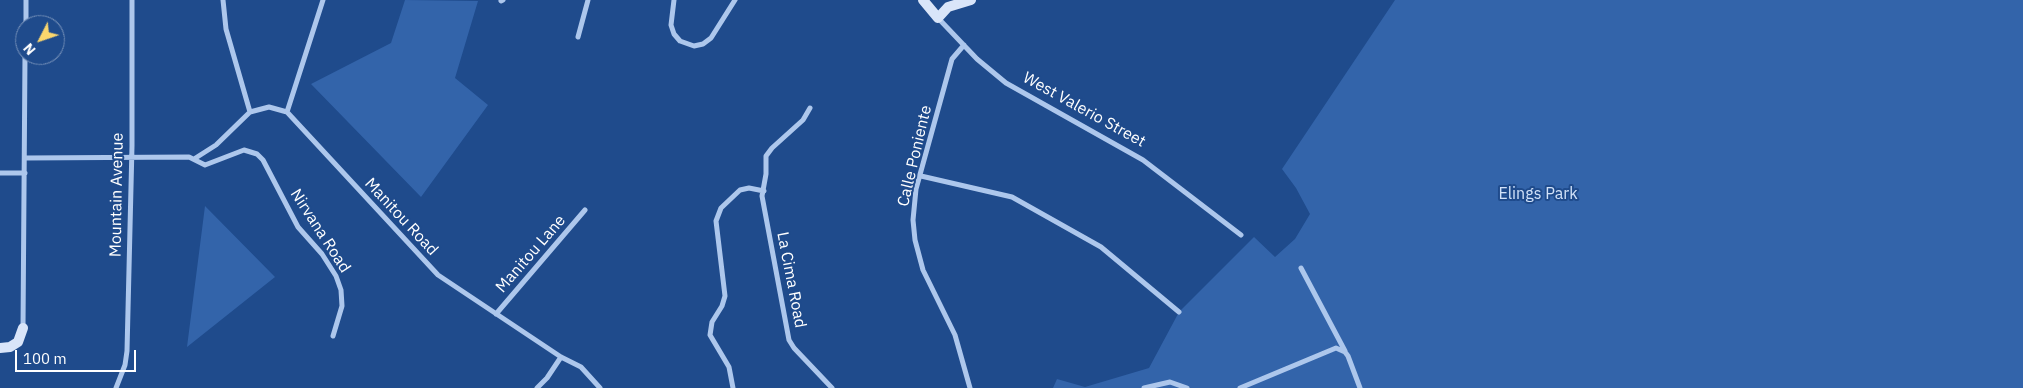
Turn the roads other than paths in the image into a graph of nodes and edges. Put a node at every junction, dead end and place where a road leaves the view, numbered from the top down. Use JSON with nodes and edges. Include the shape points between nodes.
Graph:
{"nodes":[{"id":1,"x":26,"y":0,"type":"edge"},
{"id":2,"x":132,"y":0,"type":"edge"},
{"id":3,"x":223,"y":0,"type":"edge"},
{"id":4,"x":323,"y":0,"type":"edge"},
{"id":5,"x":588,"y":0,"type":"edge"},
{"id":6,"x":674,"y":0,"type":"edge"},
{"id":7,"x":735,"y":0,"type":"edge"},
{"id":8,"x":923,"y":0,"type":"edge"},
{"id":9,"x":968,"y":1,"type":"edge"},
{"id":10,"x":26,"y":15,"type":"edge"},
{"id":11,"x":940,"y":16,"type":"junction"},
{"id":12,"x":578,"y":37,"type":"dead end"},
{"id":13,"x":964,"y":45,"type":"junction"},
{"id":14,"x":26,"y":65,"type":"edge"},
{"id":15,"x":810,"y":108,"type":"dead end"},
{"id":16,"x":250,"y":112,"type":"junction"},
{"id":17,"x":287,"y":112,"type":"junction"},
{"id":18,"x":25,"y":158,"type":"junction"},
{"id":19,"x":130,"y":158,"type":"junction"},
{"id":20,"x":194,"y":159,"type":"junction"},
{"id":21,"x":0,"y":173,"type":"edge"},
{"id":22,"x":25,"y":173,"type":"junction"},
{"id":23,"x":921,"y":176,"type":"junction"},
{"id":24,"x":764,"y":191,"type":"junction"},
{"id":25,"x":585,"y":210,"type":"dead end"},
{"id":26,"x":1241,"y":235,"type":"dead end"},
{"id":27,"x":1301,"y":268,"type":"dead end"},
{"id":28,"x":1179,"y":312,"type":"dead end"},
{"id":29,"x":496,"y":314,"type":"junction"},
{"id":30,"x":23,"y":328,"type":"joint"},
{"id":31,"x":333,"y":336,"type":"dead end"},
{"id":32,"x":0,"y":348,"type":"edge"},
{"id":33,"x":1345,"y":352,"type":"junction"},
{"id":34,"x":561,"y":357,"type":"junction"},
{"id":35,"x":116,"y":388,"type":"edge"},
{"id":36,"x":537,"y":388,"type":"edge"},
{"id":37,"x":600,"y":388,"type":"edge"},
{"id":38,"x":733,"y":388,"type":"edge"},
{"id":39,"x":832,"y":388,"type":"edge"},
{"id":40,"x":970,"y":388,"type":"edge"},
{"id":41,"x":1144,"y":388,"type":"edge"},
{"id":42,"x":1187,"y":388,"type":"edge"},
{"id":43,"x":1240,"y":388,"type":"edge"},
{"id":44,"x":1360,"y":388,"type":"edge"}],
"edges":[{"from":1,"to":10,"type":"street"},
{"from":2,"to":19,"type":"street","name":"Mountain Avenue"},
{"from":3,"to":16,"type":"street","via":[[229,38]]},
{"from":4,"to":17,"type":"street"},
{"from":5,"to":12,"type":"street"},
{"from":6,"to":7,"type":"street","via":[[672,30],[680,41],[694,46],[711,38]]},
{"from":8,"to":11,"type":"street","name":"West Valerio Street"},
{"from":9,"to":11,"type":"street","via":[[945,9]]},
{"from":11,"to":13,"type":"street","name":"West Valerio Street"},
{"from":13,"to":23,"type":"street","name":"Calle Poniente","via":[[952,58]]},
{"from":13,"to":26,"type":"street","name":"West Valerio Street","via":[[1006,83],[1143,160]]},
{"from":14,"to":18,"type":"street"},
{"from":15,"to":24,"type":"street","name":"La Cima Road","via":[[803,120],[766,156]]},
{"from":16,"to":17,"type":"street","via":[[269,107]]},
{"from":16,"to":20,"type":"street","via":[[216,145]]},
{"from":17,"to":29,"type":"street","name":"Manitou Road","via":[[438,275]]},
{"from":18,"to":19,"type":"street"},
{"from":18,"to":22,"type":"street"},
{"from":19,"to":20,"type":"street"},
{"from":19,"to":35,"type":"street","name":"Mountain Avenue","via":[[127,351]]},
{"from":20,"to":31,"type":"street","name":"Nirvana Road","via":[[205,166],[244,150],[260,156],[298,227],[322,254],[340,286],[342,306]]},
{"from":21,"to":22,"type":"street"},
{"from":22,"to":30,"type":"street"},
{"from":23,"to":28,"type":"street","via":[[1012,197],[1101,247]]},
{"from":23,"to":40,"type":"street","name":"Calle Poniente","via":[[916,189],[913,220],[918,255],[955,336]]},
{"from":24,"to":38,"type":"street","via":[[740,190],[721,208],[716,221],[725,296],[712,322],[710,335],[729,367]]},
{"from":24,"to":39,"type":"street","name":"La Cima Road","via":[[762,196],[789,340]]},
{"from":25,"to":29,"type":"street","name":"Manitou Lane"},
{"from":27,"to":33,"type":"street"},
{"from":29,"to":34,"type":"street","name":"Manitou Road"},
{"from":30,"to":32,"type":"street","via":[[18,342]]},
{"from":33,"to":43,"type":"street","via":[[1336,348]]},
{"from":33,"to":44,"type":"street"},
{"from":34,"to":36,"type":"street"},
{"from":34,"to":37,"type":"street","name":"Manitou Road","via":[[587,372]]},
{"from":41,"to":42,"type":"street","via":[[1170,382]]}]}
